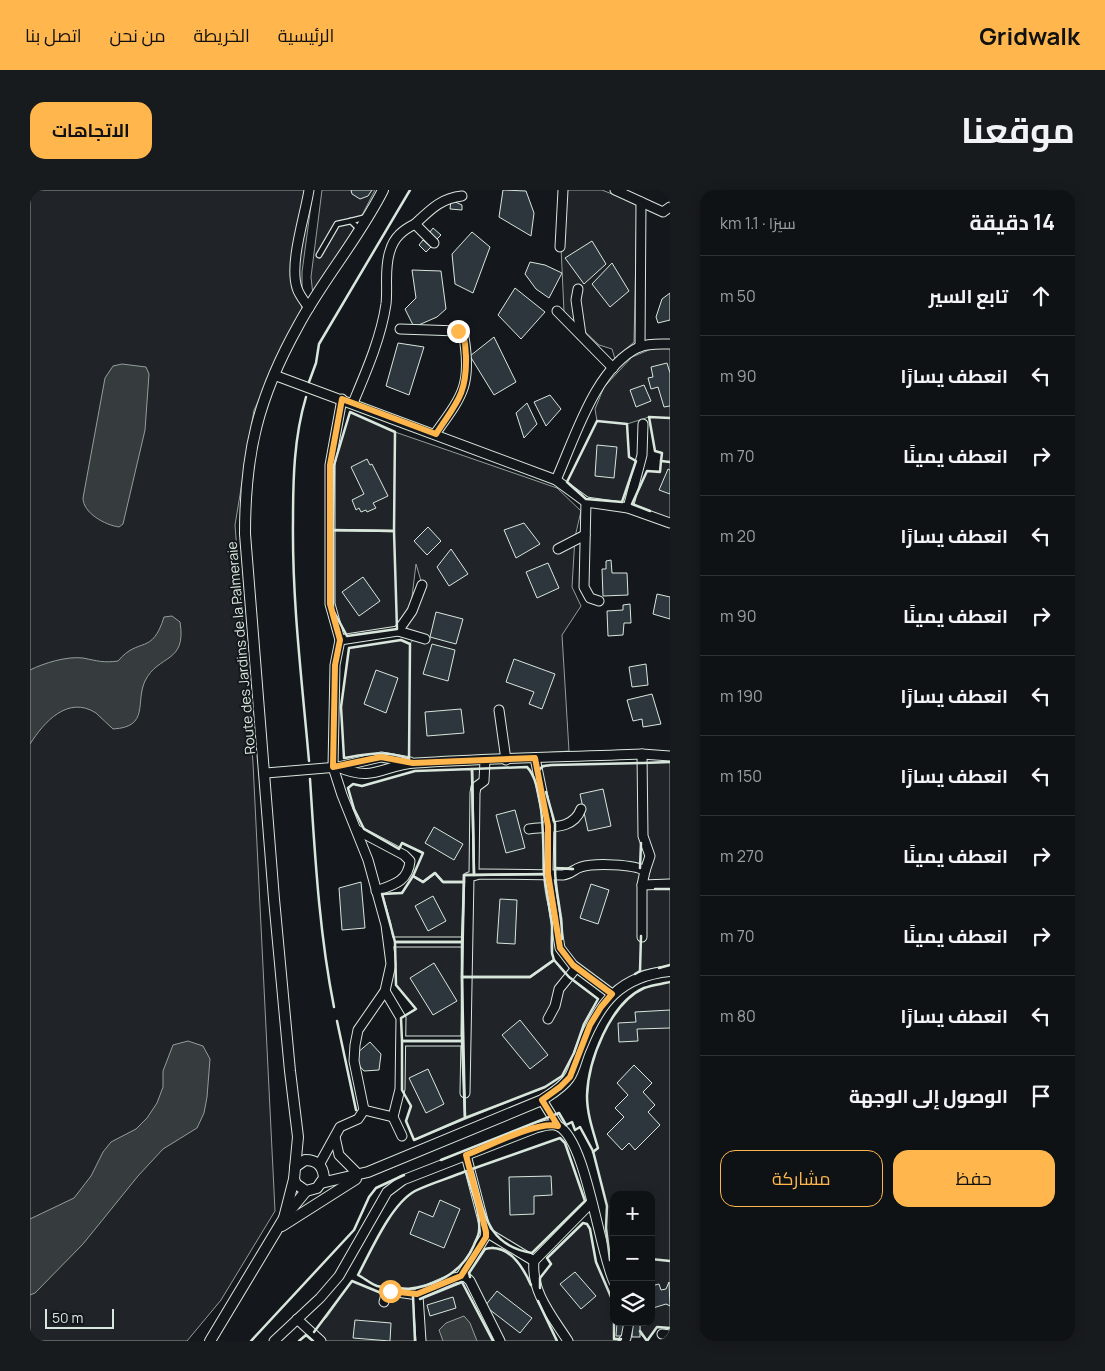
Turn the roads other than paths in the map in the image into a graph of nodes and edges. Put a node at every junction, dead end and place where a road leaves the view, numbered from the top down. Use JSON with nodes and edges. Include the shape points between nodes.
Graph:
{"nodes":[{"id":1,"x":309,"y":190,"type":"edge"},
{"id":2,"x":383,"y":190,"type":"edge"},
{"id":3,"x":563,"y":190,"type":"edge"},
{"id":4,"x":615,"y":190,"type":"edge"},
{"id":5,"x":462,"y":196,"type":"dead end"},
{"id":6,"x":641,"y":202,"type":"junction"},
{"id":7,"x":670,"y":207,"type":"edge"},
{"id":8,"x":368,"y":217,"type":"junction"},
{"id":9,"x":351,"y":220,"type":"junction"},
{"id":10,"x":415,"y":224,"type":"junction"},
{"id":11,"x":360,"y":231,"type":"junction"},
{"id":12,"x":434,"y":243,"type":"dead end"},
{"id":13,"x":560,"y":246,"type":"dead end"},
{"id":14,"x":319,"y":255,"type":"dead end"},
{"id":15,"x":578,"y":288,"type":"dead end"},
{"id":16,"x":309,"y":308,"type":"junction"},
{"id":17,"x":558,"y":311,"type":"dead end"},
{"id":18,"x":400,"y":329,"type":"dead end"},
{"id":19,"x":581,"y":335,"type":"junction"},
{"id":20,"x":670,"y":344,"type":"edge"},
{"id":21,"x":640,"y":347,"type":"junction"},
{"id":22,"x":613,"y":368,"type":"junction"},
{"id":23,"x":274,"y":375,"type":"junction"},
{"id":24,"x":342,"y":399,"type":"junction"},
{"id":25,"x":353,"y":403,"type":"junction"},
{"id":26,"x":643,"y":424,"type":"dead end"},
{"id":27,"x":436,"y":434,"type":"junction"},
{"id":28,"x":556,"y":480,"type":"junction"},
{"id":29,"x":586,"y":502,"type":"junction"},
{"id":30,"x":628,"y":508,"type":"junction"},
{"id":31,"x":670,"y":523,"type":"edge"},
{"id":32,"x":585,"y":535,"type":"junction"},
{"id":33,"x":558,"y":549,"type":"dead end"},
{"id":34,"x":422,"y":585,"type":"dead end"},
{"id":35,"x":599,"y":601,"type":"dead end"},
{"id":36,"x":398,"y":631,"type":"junction"},
{"id":37,"x":424,"y":639,"type":"dead end"},
{"id":38,"x":340,"y":640,"type":"junction"},
{"id":39,"x":499,"y":710,"type":"dead end"},
{"id":40,"x":642,"y":754,"type":"junction"},
{"id":41,"x":670,"y":756,"type":"edge"},
{"id":42,"x":535,"y":758,"type":"junction"},
{"id":43,"x":485,"y":760,"type":"junction"},
{"id":44,"x":506,"y":760,"type":"junction"},
{"id":45,"x":413,"y":763,"type":"junction"},
{"id":46,"x":336,"y":767,"type":"junction"},
{"id":47,"x":266,"y":773,"type":"junction"},
{"id":48,"x":581,"y":809,"type":"dead end"},
{"id":49,"x":548,"y":826,"type":"junction"},
{"id":50,"x":529,"y":829,"type":"dead end"},
{"id":51,"x":357,"y":830,"type":"junction"},
{"id":52,"x":645,"y":871,"type":"junction"},
{"id":53,"x":548,"y":874,"type":"junction"},
{"id":54,"x":474,"y":875,"type":"junction"},
{"id":55,"x":670,"y":884,"type":"edge"},
{"id":56,"x":642,"y":885,"type":"junction"},
{"id":57,"x":376,"y":891,"type":"junction"},
{"id":58,"x":642,"y":936,"type":"dead end"},
{"id":59,"x":389,"y":942,"type":"junction"},
{"id":60,"x":466,"y":942,"type":"junction"},
{"id":61,"x":576,"y":968,"type":"junction"},
{"id":62,"x":670,"y":971,"type":"edge"},
{"id":63,"x":385,"y":991,"type":"junction"},
{"id":64,"x":612,"y":994,"type":"junction"},
{"id":65,"x":548,"y":1019,"type":"dead end"},
{"id":66,"x":402,"y":1041,"type":"junction"},
{"id":67,"x":465,"y":1041,"type":"junction"},
{"id":68,"x":465,"y":1093,"type":"dead end"},
{"id":69,"x":542,"y":1100,"type":"junction"},
{"id":70,"x":364,"y":1110,"type":"junction"},
{"id":71,"x":394,"y":1117,"type":"junction"},
{"id":72,"x":558,"y":1126,"type":"junction"},
{"id":73,"x":402,"y":1136,"type":"dead end"},
{"id":74,"x":298,"y":1137,"type":"junction"},
{"id":75,"x":335,"y":1137,"type":"junction"},
{"id":76,"x":466,"y":1155,"type":"junction"},
{"id":77,"x":318,"y":1165,"type":"junction"},
{"id":78,"x":295,"y":1167,"type":"junction"},
{"id":79,"x":356,"y":1172,"type":"junction"},
{"id":80,"x":368,"y":1172,"type":"junction"},
{"id":81,"x":294,"y":1179,"type":"junction"},
{"id":82,"x":321,"y":1184,"type":"junction"},
{"id":83,"x":306,"y":1190,"type":"junction"},
{"id":84,"x":591,"y":1203,"type":"junction"},
{"id":85,"x":284,"y":1218,"type":"junction"},
{"id":86,"x":276,"y":1230,"type":"junction"},
{"id":87,"x":486,"y":1232,"type":"junction"},
{"id":88,"x":534,"y":1261,"type":"junction"},
{"id":89,"x":461,"y":1276,"type":"junction"},
{"id":90,"x":614,"y":1281,"type":"edge"},
{"id":91,"x":417,"y":1294,"type":"junction"},
{"id":92,"x":384,"y":1302,"type":"dead end"},
{"id":93,"x":297,"y":1319,"type":"junction"},
{"id":94,"x":628,"y":1326,"type":"edge"},
{"id":95,"x":213,"y":1340,"type":"edge"},
{"id":96,"x":274,"y":1341,"type":"edge"},
{"id":97,"x":321,"y":1341,"type":"edge"},
{"id":98,"x":421,"y":1341,"type":"edge"},
{"id":99,"x":500,"y":1341,"type":"edge"},
{"id":100,"x":568,"y":1341,"type":"edge"},
{"id":101,"x":623,"y":1341,"type":"edge"}],
"edges":[{"from":1,"to":16,"type":"street","via":[[296,260],[296,278],[297,288]]},
{"from":2,"to":8,"type":"street","name":"Route des Jardins de la Palmeraie"},
{"from":3,"to":13,"type":"street"},
{"from":4,"to":6,"type":"street"},
{"from":5,"to":10,"type":"street","via":[[439,202]]},
{"from":6,"to":7,"type":"street","via":[[663,212]]},
{"from":6,"to":21,"type":"street"},
{"from":8,"to":9,"type":"lane"},
{"from":8,"to":11,"type":"street","name":"Route des Jardins de la Palmeraie"},
{"from":9,"to":11,"type":"lane"},
{"from":9,"to":14,"type":"lane","via":[[337,224]]},
{"from":10,"to":12,"type":"street"},
{"from":10,"to":25,"type":"street","via":[[396,238],[390,251],[382,320],[367,371]]},
{"from":11,"to":16,"type":"street","name":"Route des Jardins de la Palmeraie"},
{"from":15,"to":19,"type":"street","via":[[576,300]]},
{"from":16,"to":23,"type":"street","name":"Route des Jardins de la Palmeraie"},
{"from":17,"to":19,"type":"street"},
{"from":18,"to":27,"type":"street","via":[[458,331],[464,338],[465,386]]},
{"from":19,"to":22,"type":"street"},
{"from":20,"to":21,"type":"street"},
{"from":21,"to":22,"type":"street"},
{"from":22,"to":28,"type":"street","via":[[591,401]]},
{"from":23,"to":24,"type":"street"},
{"from":23,"to":47,"type":"street","name":"Route des Jardins de la Palmeraie","via":[[258,414],[245,498],[245,534]]},
{"from":24,"to":25,"type":"street"},
{"from":24,"to":38,"type":"street","via":[[330,465],[330,604]]},
{"from":25,"to":27,"type":"street"},
{"from":26,"to":30,"type":"street","via":[[642,455]]},
{"from":27,"to":28,"type":"street"},
{"from":28,"to":29,"type":"street"},
{"from":29,"to":30,"type":"street"},
{"from":29,"to":32,"type":"street"},
{"from":30,"to":31,"type":"street"},
{"from":32,"to":33,"type":"street"},
{"from":32,"to":35,"type":"street","via":[[584,587],[590,598]]},
{"from":34,"to":36,"type":"street","via":[[412,611]]},
{"from":36,"to":37,"type":"street"},
{"from":36,"to":38,"type":"street"},
{"from":38,"to":46,"type":"street","via":[[335,665]]},
{"from":39,"to":44,"type":"street"},
{"from":40,"to":41,"type":"street"},
{"from":40,"to":42,"type":"street"},
{"from":40,"to":52,"type":"street","via":[[643,836],[650,856]]},
{"from":42,"to":44,"type":"street"},
{"from":42,"to":49,"type":"street"},
{"from":43,"to":44,"type":"street"},
{"from":43,"to":45,"type":"street"},
{"from":43,"to":54,"type":"street","via":[[485,778],[476,786],[475,792]]},
{"from":45,"to":46,"type":"street","via":[[381,757]]},
{"from":45,"to":46,"type":"street","via":[[361,775]]},
{"from":46,"to":47,"type":"street"},
{"from":46,"to":51,"type":"street","via":[[342,795]]},
{"from":47,"to":74,"type":"street","name":"Route des Jardins de la Palmeraie","via":[[274,899]]},
{"from":48,"to":49,"type":"street","via":[[578,816],[565,826]]},
{"from":49,"to":50,"type":"street"},
{"from":49,"to":53,"type":"street"},
{"from":51,"to":57,"type":"street"},
{"from":51,"to":57,"type":"street","via":[[410,861],[402,881]]},
{"from":52,"to":53,"type":"street","via":[[631,866],[582,866],[570,874]]},
{"from":52,"to":56,"type":"street"},
{"from":53,"to":54,"type":"street"},
{"from":53,"to":61,"type":"street","via":[[560,948]]},
{"from":54,"to":60,"type":"street","via":[[469,877],[467,884]]},
{"from":55,"to":56,"type":"street"},
{"from":56,"to":58,"type":"street"},
{"from":57,"to":59,"type":"street"},
{"from":59,"to":60,"type":"street"},
{"from":59,"to":63,"type":"street","via":[[391,964]]},
{"from":60,"to":67,"type":"street"},
{"from":61,"to":64,"type":"street"},
{"from":61,"to":65,"type":"street","via":[[559,990]]},
{"from":62,"to":64,"type":"street","via":[[641,976]]},
{"from":63,"to":66,"type":"street","via":[[401,1018]]},
{"from":63,"to":70,"type":"street","via":[[358,1030],[355,1045],[354,1061]]},
{"from":64,"to":69,"type":"street","via":[[590,1025],[570,1077]]},
{"from":66,"to":67,"type":"street"},
{"from":66,"to":71,"type":"street","via":[[400,1089]]},
{"from":67,"to":68,"type":"street"},
{"from":69,"to":72,"type":"street"},
{"from":69,"to":80,"type":"street"},
{"from":70,"to":71,"type":"street"},
{"from":70,"to":75,"type":"street","via":[[358,1119],[340,1127]]},
{"from":71,"to":73,"type":"street"},
{"from":72,"to":76,"type":"street","via":[[552,1124],[536,1128]]},
{"from":72,"to":84,"type":"street","via":[[571,1138],[580,1158]]},
{"from":74,"to":77,"type":"street","name":"Route des Jardins de la Palmeraie"},
{"from":74,"to":78,"type":"street","name":"Route des Jardins de la Palmeraie"},
{"from":75,"to":77,"type":"street"},
{"from":75,"to":79,"type":"street","via":[[339,1155]]},
{"from":76,"to":87,"type":"street"},
{"from":76,"to":93,"type":"street","via":[[395,1185],[387,1192],[339,1276]]},
{"from":77,"to":78,"type":"street","via":[[299,1163]]},
{"from":77,"to":79,"type":"street","via":[[335,1175]]},
{"from":77,"to":82,"type":"street"},
{"from":78,"to":81,"type":"street","name":"Route des Jardins de la Palmeraie"},
{"from":79,"to":80,"type":"street"},
{"from":80,"to":82,"type":"street"},
{"from":80,"to":86,"type":"street"},
{"from":81,"to":83,"type":"street"},
{"from":81,"to":85,"type":"street","name":"Route des Jardins de la Palmeraie"},
{"from":82,"to":83,"type":"street"},
{"from":83,"to":85,"type":"street","name":"Route des Jardins de la Palmeraie"},
{"from":84,"to":88,"type":"street"},
{"from":84,"to":90,"type":"street"},
{"from":85,"to":86,"type":"street","name":"Route des Jardins de la Palmeraie"},
{"from":86,"to":95,"type":"street","name":"Route des Jardins de la Palmeraie"},
{"from":87,"to":88,"type":"street"},
{"from":87,"to":89,"type":"street"},
{"from":88,"to":100,"type":"street","via":[[535,1288]]},
{"from":89,"to":91,"type":"street"},
{"from":89,"to":99,"type":"street","via":[[470,1282]]},
{"from":91,"to":92,"type":"street","via":[[390,1291]]},
{"from":91,"to":98,"type":"street"},
{"from":93,"to":96,"type":"street"},
{"from":93,"to":97,"type":"street"},
{"from":94,"to":101,"type":"street"}]}
